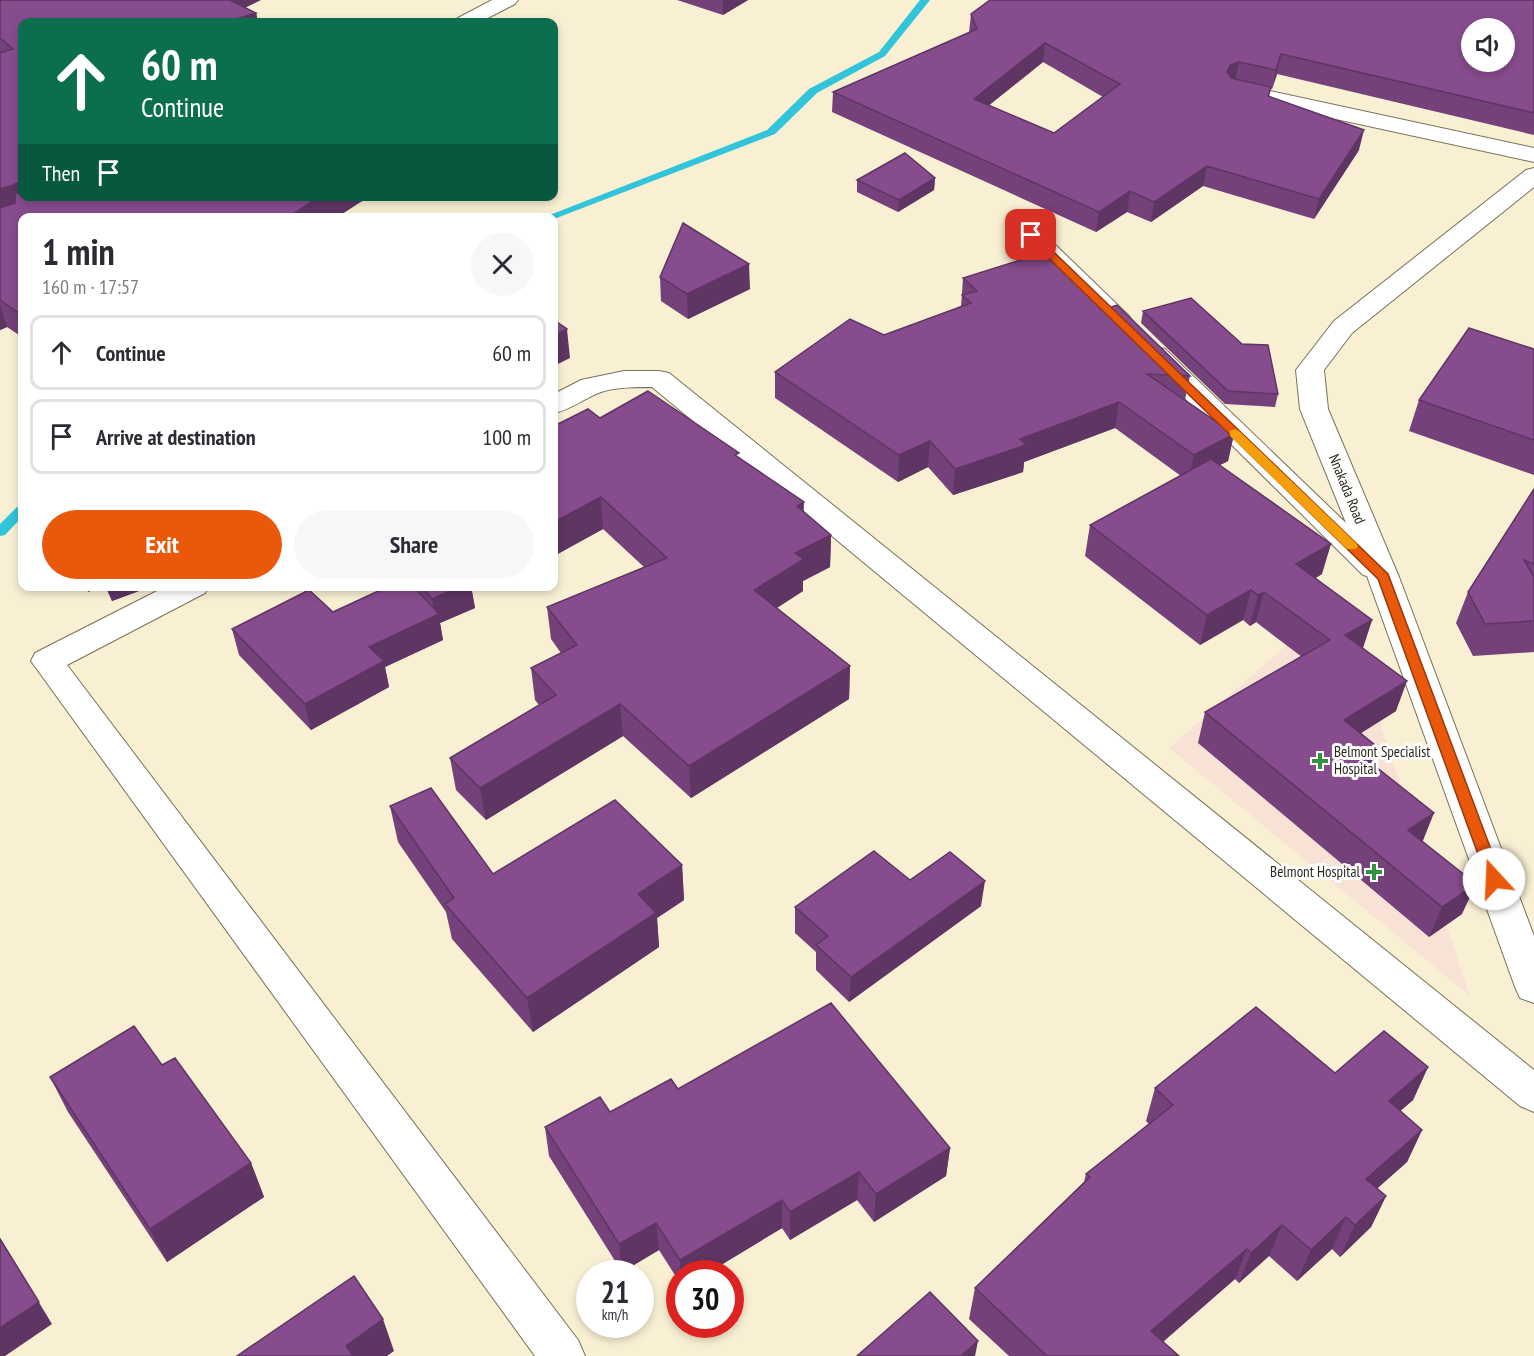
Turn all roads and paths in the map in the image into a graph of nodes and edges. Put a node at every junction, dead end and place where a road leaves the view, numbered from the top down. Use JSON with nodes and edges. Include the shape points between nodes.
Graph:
{"nodes":[{"id":1,"x":508,"y":0,"type":"edge"},
{"id":2,"x":473,"y":18,"type":"edge"},
{"id":3,"x":1236,"y":91,"type":"edge"},
{"id":4,"x":1534,"y":155,"type":"edge"},
{"id":5,"x":1534,"y":175,"type":"edge"},
{"id":6,"x":1031,"y":235,"type":"dead end"},
{"id":7,"x":558,"y":403,"type":"edge"},
{"id":8,"x":1383,"y":577,"type":"junction"},
{"id":9,"x":184,"y":591,"type":"edge"},
{"id":10,"x":1534,"y":987,"type":"edge"},
{"id":11,"x":1534,"y":1094,"type":"edge"},
{"id":12,"x":562,"y":1356,"type":"edge"}],
"edges":[{"from":1,"to":2,"type":"street"},
{"from":3,"to":4,"type":"street"},
{"from":5,"to":8,"type":"street","name":"Nnakada Road","via":[[1343,327],[1310,370],[1314,409]]},
{"from":6,"to":8,"type":"street"},
{"from":7,"to":11,"type":"street","via":[[591,386],[659,379]]},
{"from":8,"to":10,"type":"street","name":"Nnakada Road"},
{"from":9,"to":12,"type":"street","via":[[47,661]]}]}
